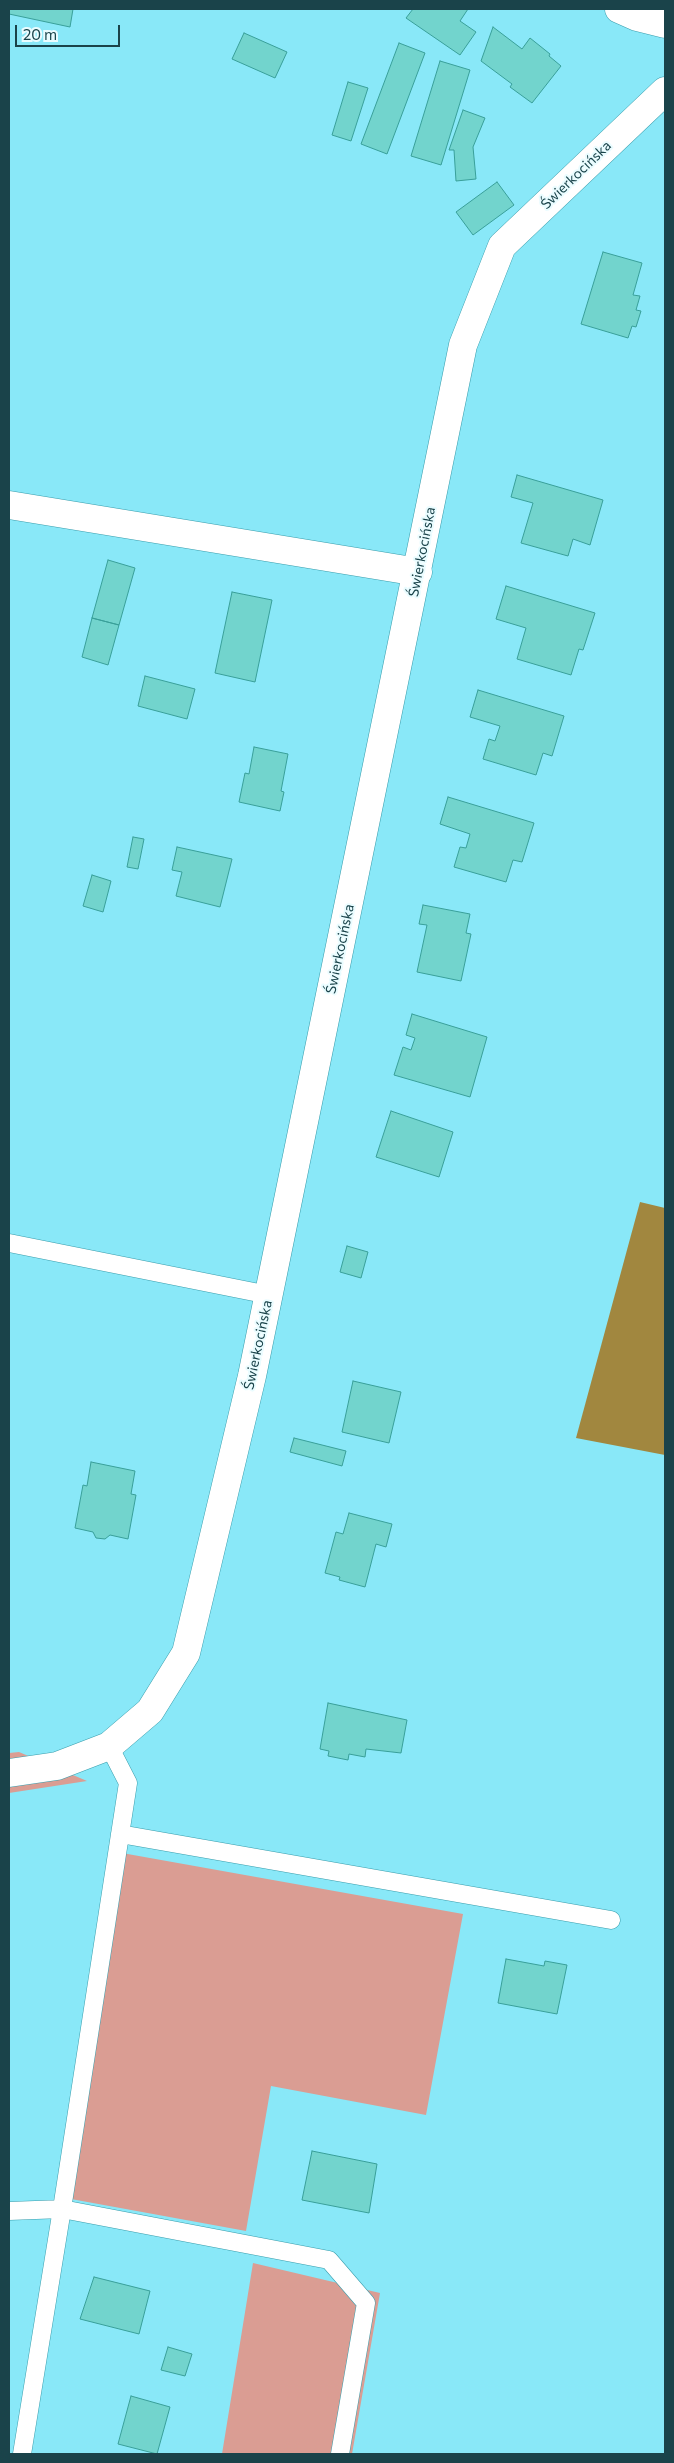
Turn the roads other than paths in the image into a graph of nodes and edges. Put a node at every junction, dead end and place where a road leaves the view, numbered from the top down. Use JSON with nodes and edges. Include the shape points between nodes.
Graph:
{"nodes":[{"id":1,"x":619,"y":9,"type":"edge"},
{"id":2,"x":665,"y":24,"type":"edge"},
{"id":3,"x":665,"y":91,"type":"edge"},
{"id":4,"x":9,"y":505,"type":"edge"},
{"id":5,"x":418,"y":572,"type":"junction"},
{"id":6,"x":9,"y":1243,"type":"edge"},
{"id":7,"x":268,"y":1295,"type":"junction"},
{"id":8,"x":109,"y":1746,"type":"junction"},
{"id":9,"x":9,"y":1773,"type":"edge"},
{"id":10,"x":120,"y":1834,"type":"junction"},
{"id":11,"x":611,"y":1920,"type":"dead end"},
{"id":12,"x":62,"y":2209,"type":"junction"},
{"id":13,"x":9,"y":2211,"type":"edge"},
{"id":14,"x":22,"y":2454,"type":"edge"},
{"id":15,"x":340,"y":2454,"type":"edge"}],
"edges":[{"from":1,"to":2,"type":"street"},
{"from":3,"to":5,"type":"street","name":"Świerkocińska","via":[[502,246],[463,345]]},
{"from":4,"to":5,"type":"street"},
{"from":5,"to":7,"type":"street","name":"Świerkocińska"},
{"from":6,"to":7,"type":"lane"},
{"from":7,"to":8,"type":"street","name":"Świerkocińska","via":[[186,1653],[150,1711]]},
{"from":8,"to":9,"type":"street","name":"Świerkocińska","via":[[57,1766]]},
{"from":8,"to":10,"type":"lane","via":[[128,1783]]},
{"from":10,"to":11,"type":"lane"},
{"from":10,"to":12,"type":"lane"},
{"from":12,"to":13,"type":"lane"},
{"from":12,"to":14,"type":"lane"},
{"from":12,"to":15,"type":"lane","via":[[329,2260],[366,2303]]}]}
